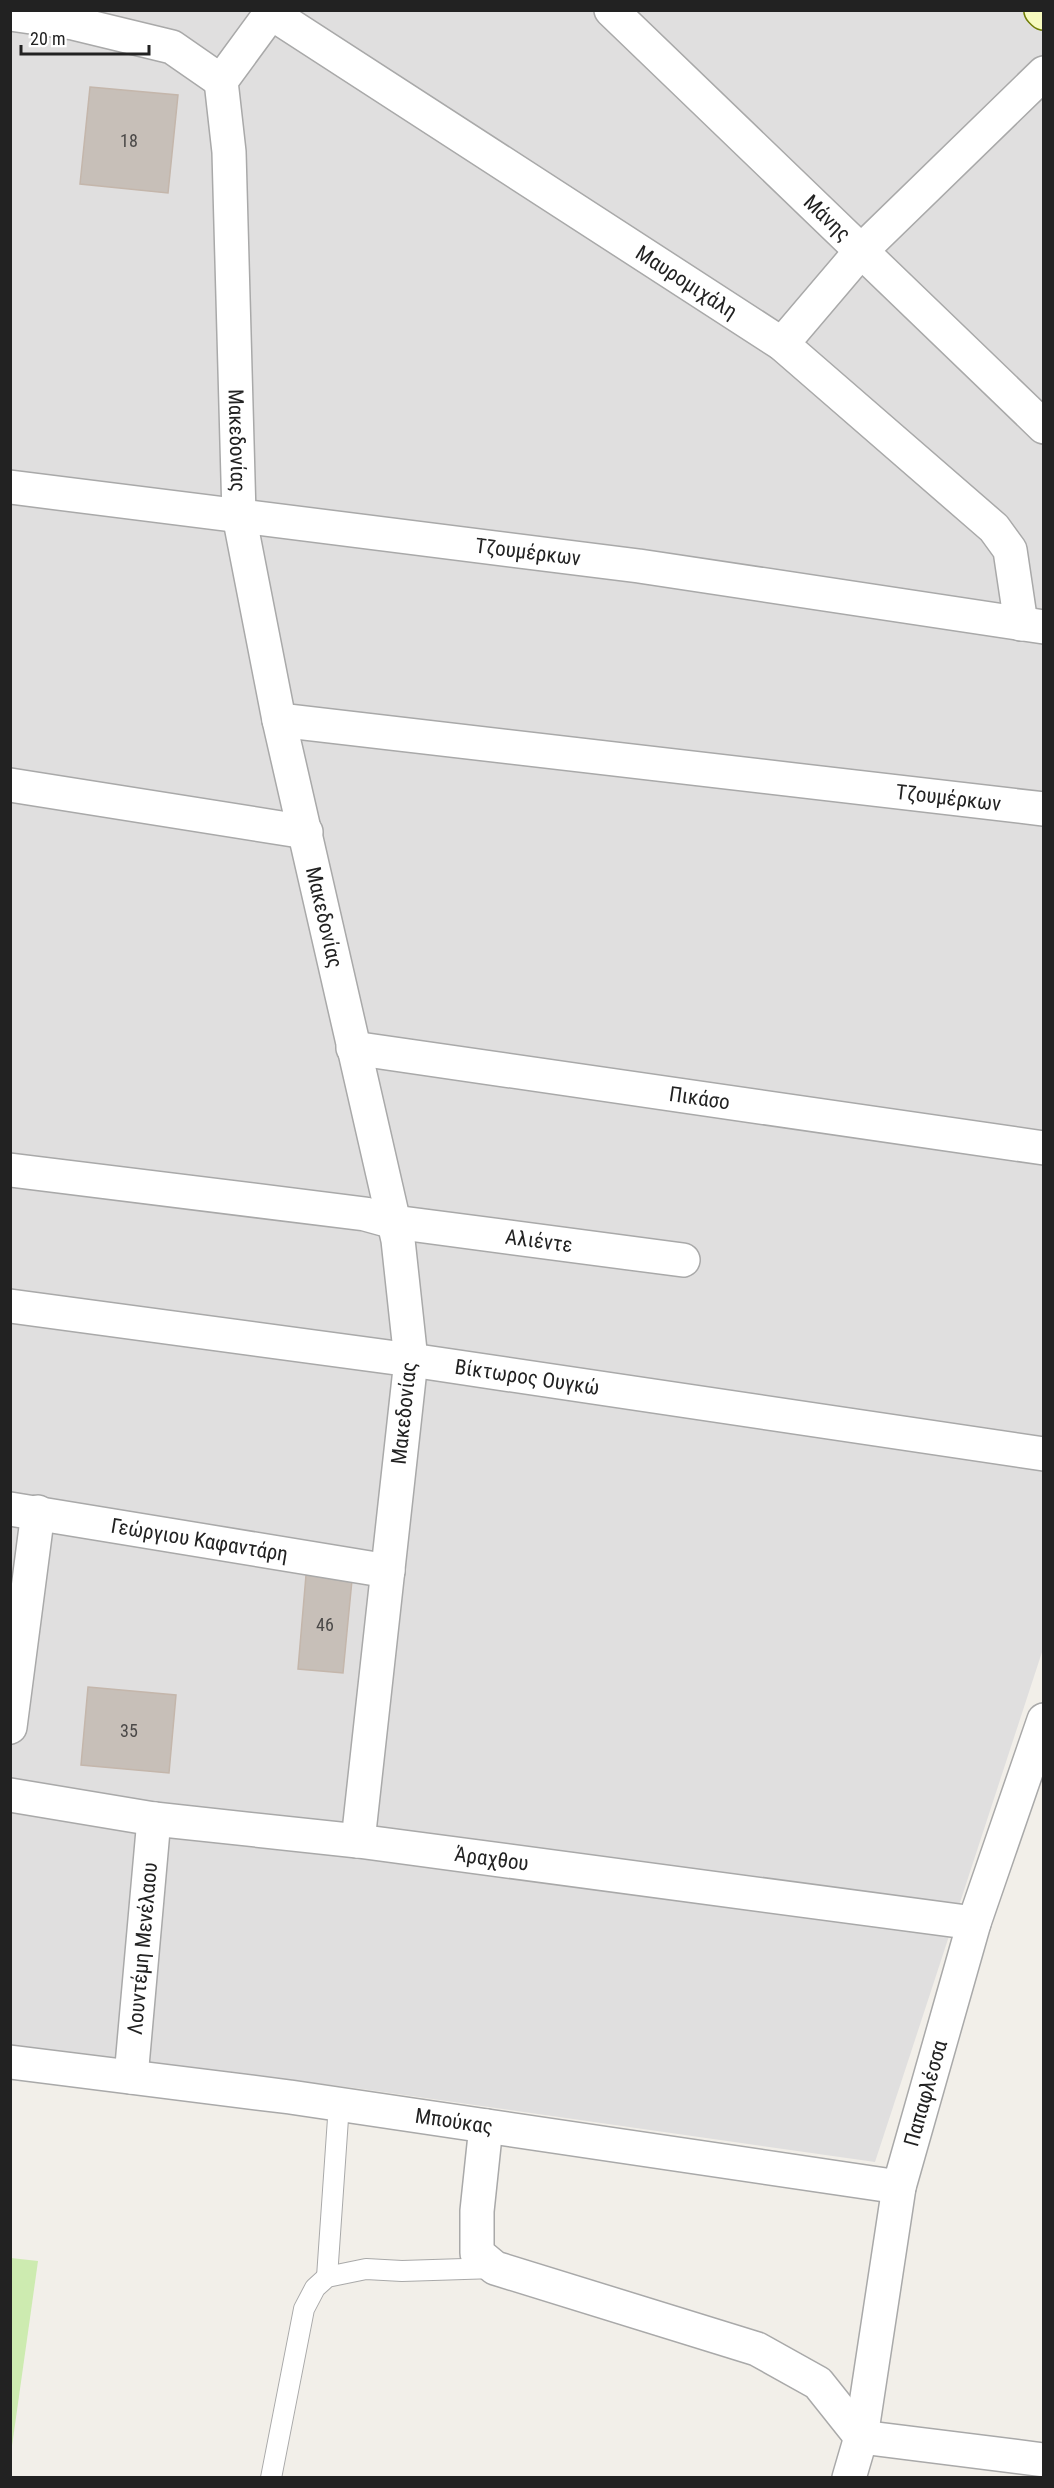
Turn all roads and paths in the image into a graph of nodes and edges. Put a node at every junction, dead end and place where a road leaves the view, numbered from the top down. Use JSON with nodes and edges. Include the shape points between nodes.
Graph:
{"nodes":[{"id":1,"x":611,"y":10,"type":"edge"},
{"id":2,"x":272,"y":12,"type":"edge"},
{"id":3,"x":10,"y":14,"type":"edge"},
{"id":4,"x":76,"y":16,"type":"edge"},
{"id":5,"x":1044,"y":73,"type":"edge"},
{"id":6,"x":221,"y":81,"type":"junction"},
{"id":7,"x":861,"y":251,"type":"junction"},
{"id":8,"x":782,"y":344,"type":"junction"},
{"id":9,"x":1044,"y":427,"type":"edge"},
{"id":10,"x":10,"y":487,"type":"edge"},
{"id":11,"x":239,"y":515,"type":"junction"},
{"id":12,"x":1032,"y":625,"type":"edge"},
{"id":13,"x":279,"y":720,"type":"junction"},
{"id":14,"x":10,"y":785,"type":"edge"},
{"id":15,"x":1044,"y":809,"type":"edge"},
{"id":16,"x":306,"y":832,"type":"junction"},
{"id":17,"x":353,"y":1048,"type":"junction"},
{"id":18,"x":1044,"y":1148,"type":"edge"},
{"id":19,"x":10,"y":1170,"type":"edge"},
{"id":20,"x":394,"y":1222,"type":"junction"},
{"id":21,"x":683,"y":1260,"type":"dead end"},
{"id":22,"x":10,"y":1306,"type":"edge"},
{"id":23,"x":411,"y":1360,"type":"junction"},
{"id":24,"x":1044,"y":1454,"type":"edge"},
{"id":25,"x":24,"y":1511,"type":"edge"},
{"id":26,"x":388,"y":1571,"type":"junction"},
{"id":27,"x":1044,"y":1720,"type":"edge"},
{"id":28,"x":10,"y":1727,"type":"edge"},
{"id":29,"x":10,"y":1795,"type":"edge"},
{"id":30,"x":154,"y":1820,"type":"junction"},
{"id":31,"x":358,"y":1841,"type":"junction"},
{"id":32,"x":974,"y":1923,"type":"junction"},
{"id":33,"x":10,"y":2062,"type":"edge"},
{"id":34,"x":131,"y":2078,"type":"junction"},
{"id":35,"x":339,"y":2104,"type":"junction"},
{"id":36,"x":486,"y":2126,"type":"junction"},
{"id":37,"x":899,"y":2187,"type":"junction"},
{"id":38,"x":495,"y":2268,"type":"junction"},
{"id":39,"x":327,"y":2277,"type":"junction"},
{"id":40,"x":861,"y":2437,"type":"junction"},
{"id":41,"x":1044,"y":2460,"type":"edge"},
{"id":42,"x":271,"y":2478,"type":"edge"},
{"id":43,"x":849,"y":2478,"type":"edge"}],
"edges":[{"from":1,"to":7,"type":"street","name":"Μάνης"},
{"from":2,"to":6,"type":"street"},
{"from":2,"to":8,"type":"street","name":"Μαυρομιχάλη"},
{"from":3,"to":4,"type":"street"},
{"from":4,"to":6,"type":"street","via":[[172,47]]},
{"from":5,"to":7,"type":"street"},
{"from":6,"to":11,"type":"street","name":"Μακεδονίας","via":[[229,152]]},
{"from":7,"to":8,"type":"street"},
{"from":7,"to":9,"type":"street","name":"Μάνης"},
{"from":8,"to":12,"type":"street","name":"Μαυρομιχάλη","via":[[994,528],[1010,550]]},
{"from":10,"to":11,"type":"street","name":"Τζουμέρκων"},
{"from":11,"to":12,"type":"street","name":"Τζουμέρκων","via":[[639,566]]},
{"from":11,"to":13,"type":"street","name":"Μακεδονίας"},
{"from":13,"to":15,"type":"street","name":"Τζουμέρκων"},
{"from":13,"to":16,"type":"street","name":"Μακεδονίας"},
{"from":14,"to":16,"type":"street"},
{"from":16,"to":17,"type":"street","name":"Μακεδονίας"},
{"from":17,"to":18,"type":"street","name":"Πικάσο"},
{"from":17,"to":20,"type":"street","name":"Μακεδονίας"},
{"from":19,"to":20,"type":"street","name":"Αλιέντε","via":[[365,1214]]},
{"from":20,"to":21,"type":"street","name":"Αλιέντε"},
{"from":20,"to":23,"type":"street","name":"Μακεδονίας"},
{"from":22,"to":23,"type":"street","name":"Βίκτωρος Ουγκώ"},
{"from":23,"to":24,"type":"street","name":"Βίκτωρος Ουγκώ"},
{"from":23,"to":26,"type":"street","name":"Μακεδονίας"},
{"from":25,"to":26,"type":"street","name":"Γεώργιου Καφαντάρη"},
{"from":25,"to":28,"type":"street"},
{"from":26,"to":31,"type":"street","name":"Μακεδονίας"},
{"from":27,"to":32,"type":"street","name":"Παπαφλέσσα"},
{"from":29,"to":30,"type":"street","name":"Άραχθου"},
{"from":30,"to":31,"type":"street","name":"Άραχθου"},
{"from":30,"to":34,"type":"street","name":"Λουντέμη Μενέλαου"},
{"from":31,"to":32,"type":"street","name":"Άραχθου"},
{"from":32,"to":37,"type":"street","name":"Παπαφλέσσα"},
{"from":33,"to":34,"type":"street","name":"Μπούκας"},
{"from":34,"to":35,"type":"street","name":"Μπούκας"},
{"from":35,"to":36,"type":"street","name":"Μπούκας"},
{"from":35,"to":39,"type":"lane"},
{"from":36,"to":37,"type":"street","name":"Μπούκας"},
{"from":36,"to":38,"type":"street","via":[[477,2253]]},
{"from":37,"to":40,"type":"street","name":"Παπαφλέσσα"},
{"from":38,"to":39,"type":"lane","via":[[366,2269]]},
{"from":38,"to":40,"type":"street","via":[[758,2349],[818,2383]]},
{"from":39,"to":42,"type":"lane","via":[[315,2288],[304,2309]]},
{"from":40,"to":41,"type":"street"},
{"from":40,"to":43,"type":"street","name":"Παπαφλέσσα"}]}
